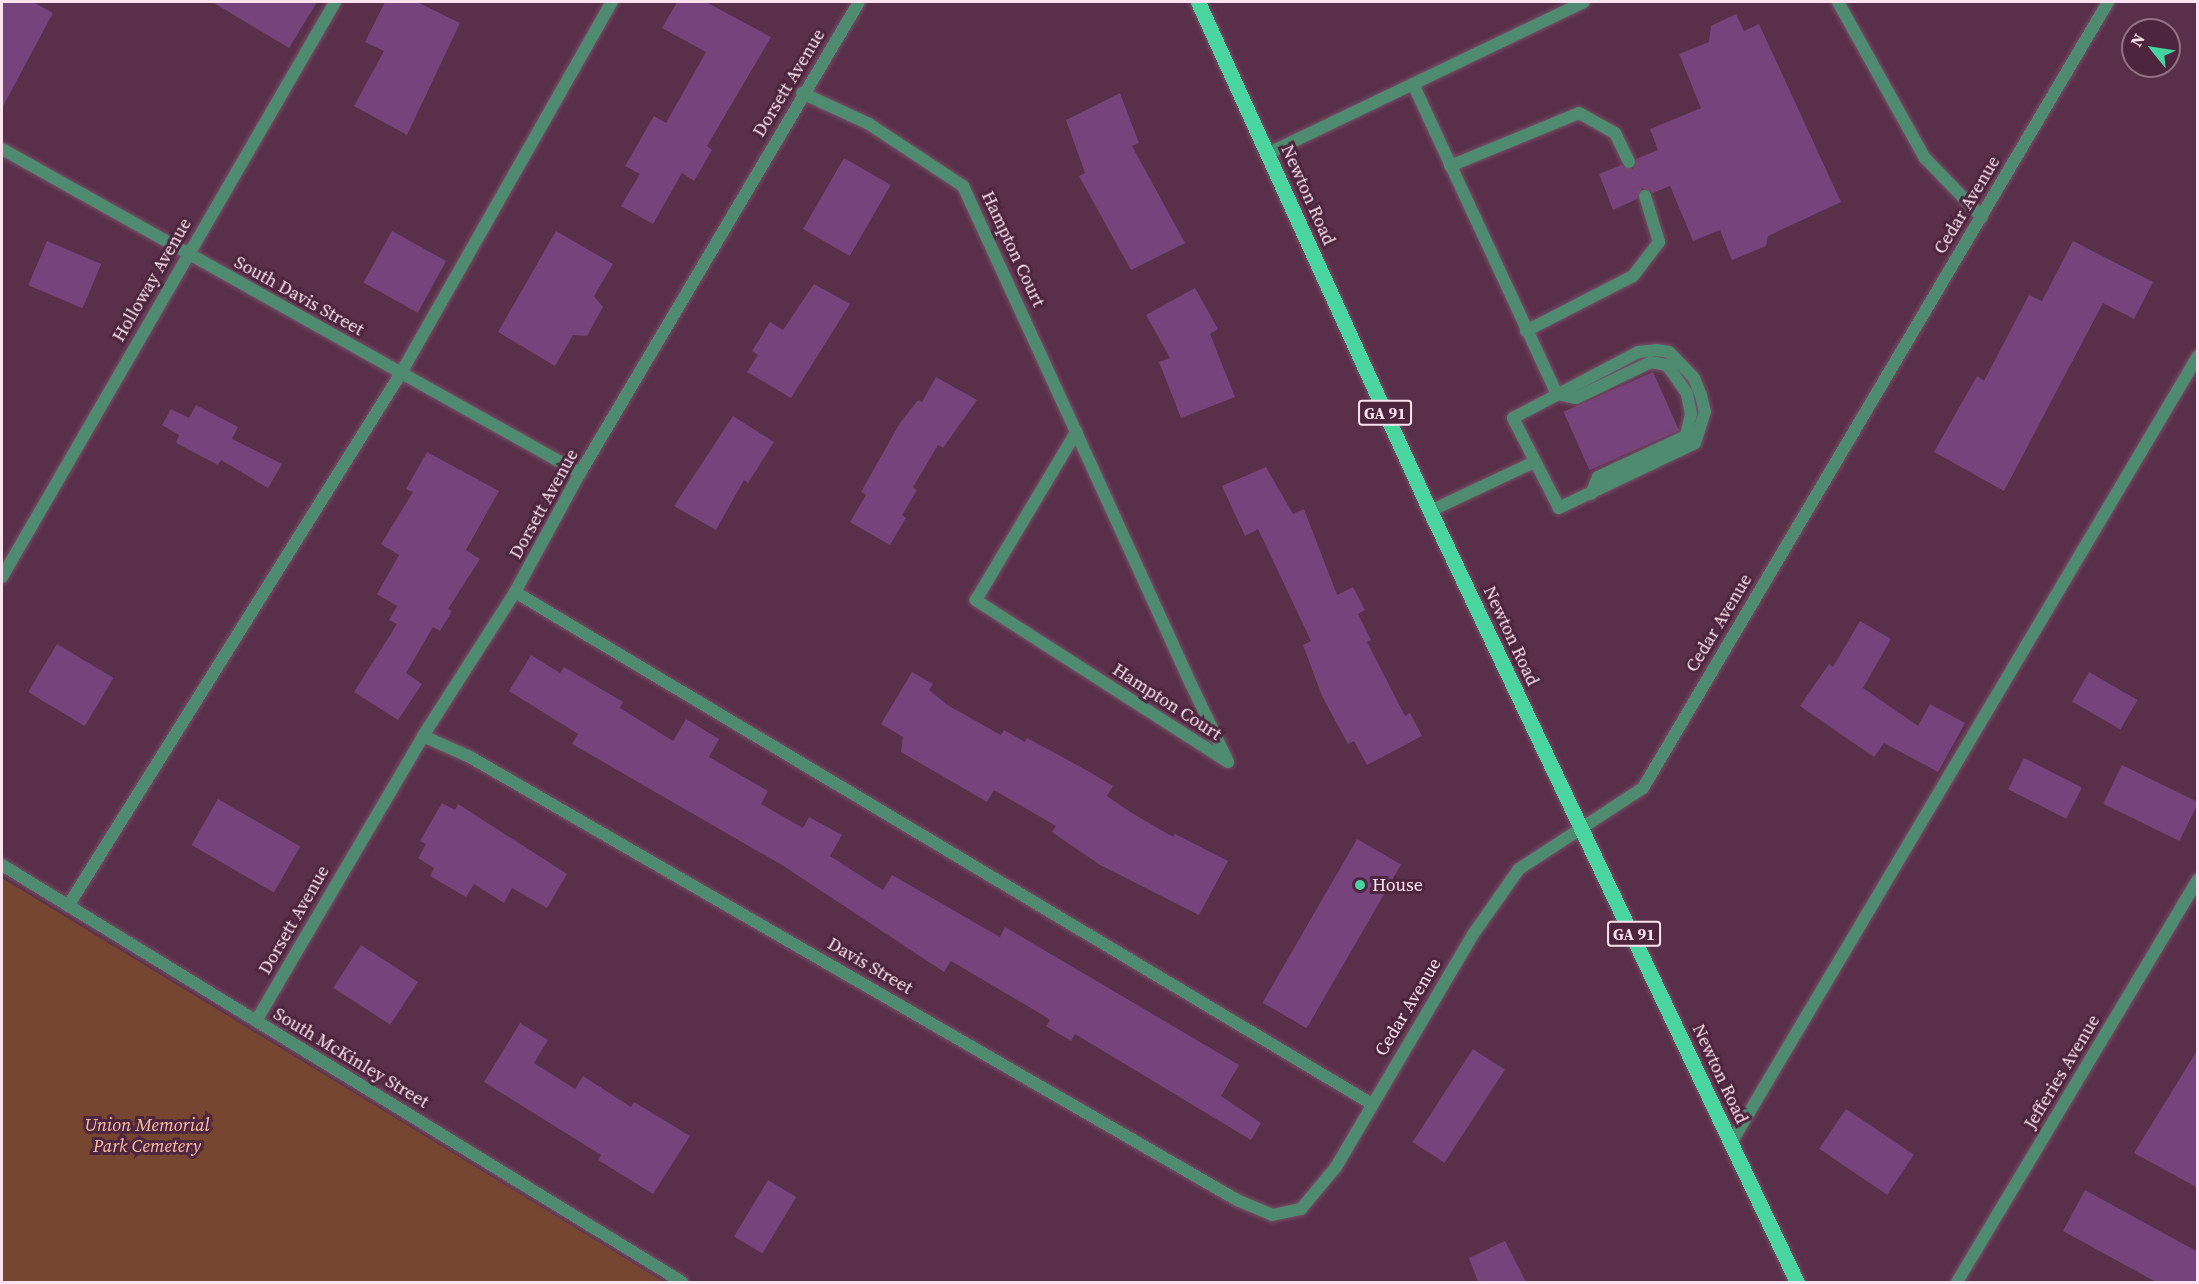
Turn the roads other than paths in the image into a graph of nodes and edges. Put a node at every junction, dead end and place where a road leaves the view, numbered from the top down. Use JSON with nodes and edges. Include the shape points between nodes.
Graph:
{"nodes":[{"id":1,"x":335,"y":2,"type":"edge"},
{"id":2,"x":612,"y":2,"type":"edge"},
{"id":3,"x":859,"y":2,"type":"edge"},
{"id":4,"x":1198,"y":2,"type":"edge"},
{"id":5,"x":1584,"y":2,"type":"edge"},
{"id":6,"x":1838,"y":2,"type":"edge"},
{"id":7,"x":2108,"y":2,"type":"edge"},
{"id":8,"x":1413,"y":84,"type":"junction"},
{"id":9,"x":802,"y":93,"type":"junction"},
{"id":10,"x":2,"y":149,"type":"edge"},
{"id":11,"x":1269,"y":153,"type":"junction"},
{"id":12,"x":1629,"y":162,"type":"dead end"},
{"id":13,"x":1450,"y":166,"type":"junction"},
{"id":14,"x":1645,"y":196,"type":"dead end"},
{"id":15,"x":1982,"y":216,"type":"junction"},
{"id":16,"x":187,"y":255,"type":"junction"},
{"id":17,"x":1526,"y":331,"type":"junction"},
{"id":18,"x":2198,"y":356,"type":"edge"},
{"id":19,"x":401,"y":374,"type":"junction"},
{"id":20,"x":1557,"y":394,"type":"junction"},
{"id":21,"x":1076,"y":432,"type":"junction"},
{"id":22,"x":1532,"y":463,"type":"junction"},
{"id":23,"x":580,"y":473,"type":"junction"},
{"id":24,"x":1430,"y":511,"type":"junction"},
{"id":25,"x":2,"y":577,"type":"edge"},
{"id":26,"x":514,"y":592,"type":"junction"},
{"id":27,"x":423,"y":736,"type":"junction"},
{"id":28,"x":1579,"y":829,"type":"junction"},
{"id":29,"x":2,"y":865,"type":"edge"},
{"id":30,"x":2198,"y":880,"type":"edge"},
{"id":31,"x":68,"y":906,"type":"junction"},
{"id":32,"x":256,"y":1021,"type":"junction"},
{"id":33,"x":1372,"y":1104,"type":"junction"},
{"id":34,"x":1731,"y":1143,"type":"junction"},
{"id":35,"x":1301,"y":1209,"type":"joint"},
{"id":36,"x":681,"y":1282,"type":"edge"},
{"id":37,"x":1797,"y":1282,"type":"edge"},
{"id":38,"x":1957,"y":1282,"type":"edge"}],
"edges":[{"from":1,"to":16,"type":"street","name":"Holloway Avenue"},
{"from":2,"to":19,"type":"street"},
{"from":3,"to":9,"type":"street","name":"Dorsett Avenue"},
{"from":4,"to":11,"type":"main road","name":"Newton Road","number":"GA 91"},
{"from":5,"to":8,"type":"street"},
{"from":6,"to":15,"type":"street","via":[[1925,158]]},
{"from":7,"to":15,"type":"street","name":"Cedar Avenue"},
{"from":8,"to":11,"type":"street"},
{"from":8,"to":13,"type":"street"},
{"from":9,"to":21,"type":"street","name":"Hampton Court","via":[[869,124],[963,186]]},
{"from":9,"to":23,"type":"street","name":"Dorsett Avenue"},
{"from":10,"to":16,"type":"street","name":"South Davis Street"},
{"from":11,"to":24,"type":"main road","name":"Newton Road","number":"GA 91"},
{"from":12,"to":13,"type":"street","via":[[1615,133],[1579,113]]},
{"from":13,"to":17,"type":"street"},
{"from":14,"to":17,"type":"street","via":[[1659,242],[1633,276]]},
{"from":15,"to":28,"type":"street","name":"Cedar Avenue","via":[[1643,788]]},
{"from":16,"to":19,"type":"street","name":"South Davis Street"},
{"from":16,"to":25,"type":"street","name":"Holloway Avenue"},
{"from":17,"to":20,"type":"street"},
{"from":18,"to":34,"type":"street"},
{"from":19,"to":23,"type":"street","name":"South Davis Street"},
{"from":19,"to":31,"type":"street"},
{"from":20,"to":22,"type":"street","via":[[1513,418]]},
{"from":20,"to":22,"type":"street","via":[[1638,352],[1656,350],[1669,352],[1694,378],[1705,412],[1695,443],[1558,508]]},
{"from":21,"to":21,"type":"street","name":"Hampton Court","via":[[1191,684],[1228,762],[975,600]]},
{"from":22,"to":24,"type":"street"},
{"from":23,"to":26,"type":"street","name":"Dorsett Avenue"},
{"from":24,"to":28,"type":"main road","name":"Newton Road","number":"GA 91"},
{"from":26,"to":27,"type":"street","name":"Dorsett Avenue"},
{"from":26,"to":33,"type":"street"},
{"from":27,"to":32,"type":"street","name":"Dorsett Avenue"},
{"from":27,"to":35,"type":"street","name":"Davis Street","via":[[470,757],[1237,1200],[1272,1215]]},
{"from":28,"to":33,"type":"street","name":"Cedar Avenue","via":[[1519,869],[1474,933]]},
{"from":28,"to":34,"type":"main road","name":"Newton Road","number":"GA 91","via":[[1592,844]]},
{"from":29,"to":31,"type":"street","name":"South McKinley Street"},
{"from":30,"to":38,"type":"street","name":"Jefferies Avenue"},
{"from":31,"to":32,"type":"street","name":"South McKinley Street"},
{"from":32,"to":36,"type":"street","name":"South McKinley Street"},
{"from":33,"to":35,"type":"street","name":"Cedar Avenue","via":[[1336,1167]]},
{"from":34,"to":37,"type":"main road","name":"Newton Road","number":"GA 91"}]}
